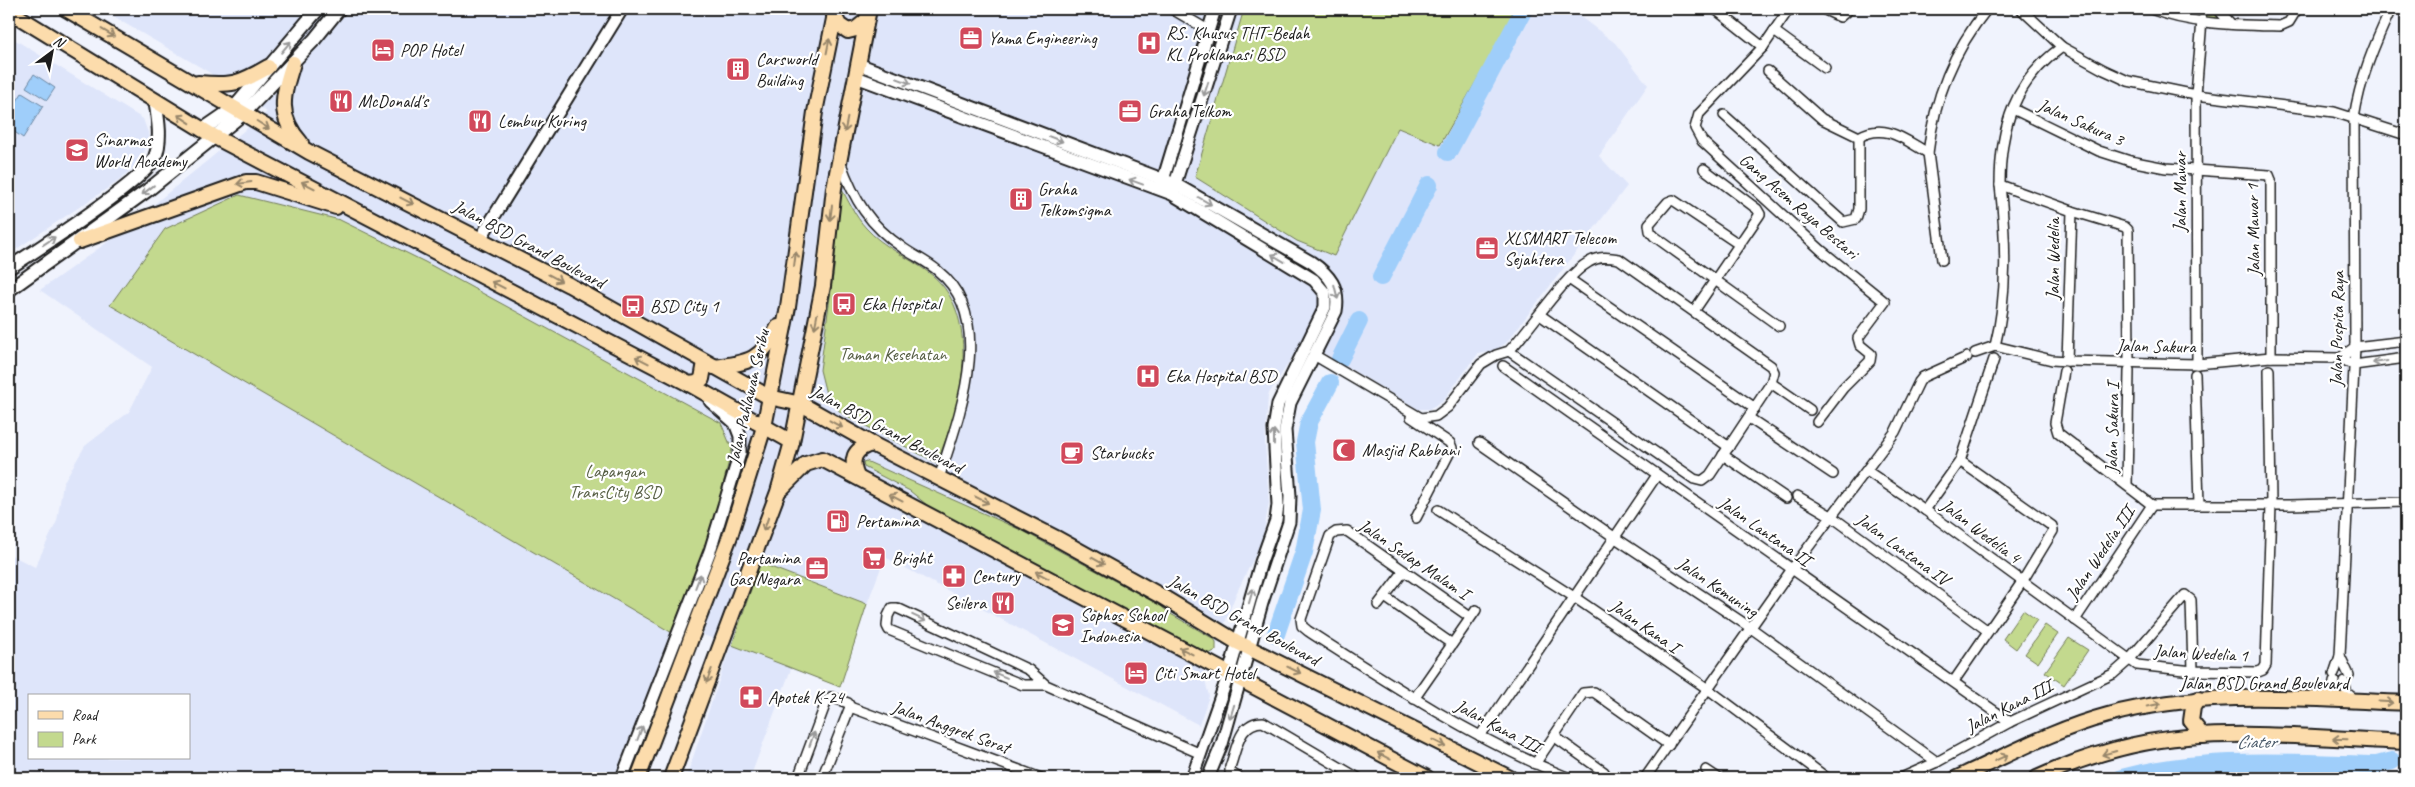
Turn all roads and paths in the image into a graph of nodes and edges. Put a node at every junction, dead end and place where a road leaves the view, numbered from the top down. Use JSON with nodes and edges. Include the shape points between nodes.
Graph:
{"nodes":[{"id":1,"x":66,"y":9,"type":"edge"},
{"id":2,"x":318,"y":9,"type":"edge"},
{"id":3,"x":339,"y":9,"type":"edge"},
{"id":4,"x":622,"y":9,"type":"edge"},
{"id":5,"x":1172,"y":9,"type":"edge"},
{"id":6,"x":1215,"y":9,"type":"edge"},
{"id":7,"x":1231,"y":9,"type":"edge"},
{"id":8,"x":1715,"y":9,"type":"edge"},
{"id":9,"x":1789,"y":9,"type":"edge"},
{"id":10,"x":1823,"y":9,"type":"edge"},
{"id":11,"x":1849,"y":9,"type":"edge"},
{"id":12,"x":1987,"y":9,"type":"edge"},
{"id":13,"x":2021,"y":9,"type":"edge"},
{"id":14,"x":2151,"y":9,"type":"edge"},
{"id":15,"x":2218,"y":9,"type":"edge"},
{"id":16,"x":2298,"y":9,"type":"edge"},
{"id":17,"x":2390,"y":9,"type":"edge"},
{"id":18,"x":9,"y":12,"type":"edge"},
{"id":19,"x":835,"y":12,"type":"edge"},
{"id":20,"x":868,"y":15,"type":"edge"},
{"id":21,"x":2202,"y":20,"type":"junction"},
{"id":22,"x":2231,"y":24,"type":"junction"},
{"id":23,"x":1208,"y":30,"type":"junction"},
{"id":24,"x":1774,"y":31,"type":"junction"},
{"id":25,"x":2062,"y":46,"type":"junction"},
{"id":26,"x":1763,"y":47,"type":"junction"},
{"id":27,"x":293,"y":62,"type":"junction"},
{"id":28,"x":268,"y":67,"type":"junction"},
{"id":29,"x":1825,"y":68,"type":"dead end"},
{"id":30,"x":857,"y":70,"type":"junction"},
{"id":31,"x":1768,"y":71,"type":"dead end"},
{"id":32,"x":192,"y":83,"type":"junction"},
{"id":33,"x":2196,"y":95,"type":"junction"},
{"id":34,"x":155,"y":100,"type":"junction"},
{"id":35,"x":2013,"y":109,"type":"junction"},
{"id":36,"x":239,"y":110,"type":"junction"},
{"id":37,"x":1724,"y":115,"type":"dead end"},
{"id":38,"x":1002,"y":118,"type":"junction"},
{"id":39,"x":2354,"y":118,"type":"junction"},
{"id":40,"x":997,"y":130,"type":"junction"},
{"id":41,"x":208,"y":133,"type":"junction"},
{"id":42,"x":2406,"y":135,"type":"edge"},
{"id":43,"x":1859,"y":137,"type":"junction"},
{"id":44,"x":309,"y":152,"type":"junction"},
{"id":45,"x":1928,"y":154,"type":"junction"},
{"id":46,"x":840,"y":159,"type":"junction"},
{"id":47,"x":1704,"y":169,"type":"dead end"},
{"id":48,"x":2197,"y":170,"type":"junction"},
{"id":49,"x":1162,"y":185,"type":"junction"},
{"id":50,"x":2000,"y":185,"type":"junction"},
{"id":51,"x":1174,"y":189,"type":"junction"},
{"id":52,"x":2072,"y":211,"type":"junction"},
{"id":53,"x":375,"y":219,"type":"junction"},
{"id":54,"x":480,"y":239,"type":"junction"},
{"id":55,"x":80,"y":241,"type":"junction"},
{"id":56,"x":1740,"y":245,"type":"junction"},
{"id":57,"x":1942,"y":260,"type":"dead end"},
{"id":58,"x":9,"y":268,"type":"edge"},
{"id":59,"x":1569,"y":279,"type":"junction"},
{"id":60,"x":1716,"y":280,"type":"junction"},
{"id":61,"x":9,"y":290,"type":"edge"},
{"id":62,"x":788,"y":307,"type":"junction"},
{"id":63,"x":1694,"y":311,"type":"junction"},
{"id":64,"x":1540,"y":315,"type":"junction"},
{"id":65,"x":1779,"y":326,"type":"dead end"},
{"id":66,"x":2406,"y":341,"type":"edge"},
{"id":67,"x":1995,"y":346,"type":"junction"},
{"id":68,"x":2355,"y":347,"type":"junction"},
{"id":69,"x":1509,"y":351,"type":"junction"},
{"id":70,"x":1314,"y":355,"type":"junction"},
{"id":71,"x":2271,"y":357,"type":"junction"},
{"id":72,"x":2340,"y":358,"type":"junction"},
{"id":73,"x":2406,"y":358,"type":"edge"},
{"id":74,"x":1994,"y":359,"type":"dead end"},
{"id":75,"x":2067,"y":361,"type":"junction"},
{"id":76,"x":2197,"y":364,"type":"junction"},
{"id":77,"x":710,"y":365,"type":"junction"},
{"id":78,"x":2354,"y":365,"type":"junction"},
{"id":79,"x":1503,"y":366,"type":"dead end"},
{"id":80,"x":2129,"y":366,"type":"junction"},
{"id":81,"x":2269,"y":370,"type":"dead end"},
{"id":82,"x":1300,"y":371,"type":"junction"},
{"id":83,"x":2064,"y":372,"type":"dead end"},
{"id":84,"x":2195,"y":374,"type":"dead end"},
{"id":85,"x":685,"y":382,"type":"junction"},
{"id":86,"x":1771,"y":384,"type":"junction"},
{"id":87,"x":769,"y":397,"type":"junction"},
{"id":88,"x":801,"y":404,"type":"junction"},
{"id":89,"x":1755,"y":408,"type":"junction"},
{"id":90,"x":1404,"y":410,"type":"junction"},
{"id":91,"x":1810,"y":410,"type":"dead end"},
{"id":92,"x":1748,"y":418,"type":"junction"},
{"id":93,"x":1817,"y":422,"type":"dead end"},
{"id":94,"x":764,"y":427,"type":"junction"},
{"id":95,"x":792,"y":442,"type":"junction"},
{"id":96,"x":1479,"y":443,"type":"dead end"},
{"id":97,"x":872,"y":444,"type":"junction"},
{"id":98,"x":1729,"y":447,"type":"junction"},
{"id":99,"x":1724,"y":455,"type":"junction"},
{"id":100,"x":1960,"y":461,"type":"junction"},
{"id":101,"x":1866,"y":471,"type":"junction"},
{"id":102,"x":1833,"y":474,"type":"dead end"},
{"id":103,"x":1657,"y":475,"type":"junction"},
{"id":104,"x":857,"y":477,"type":"junction"},
{"id":105,"x":939,"y":478,"type":"junction"},
{"id":106,"x":2127,"y":486,"type":"junction"},
{"id":107,"x":778,"y":492,"type":"junction"},
{"id":108,"x":1797,"y":496,"type":"dead end"},
{"id":109,"x":1786,"y":498,"type":"dead end"},
{"id":110,"x":2406,"y":502,"type":"edge"},
{"id":111,"x":2271,"y":504,"type":"junction"},
{"id":112,"x":2348,"y":504,"type":"junction"},
{"id":113,"x":2152,"y":505,"type":"junction"},
{"id":114,"x":2198,"y":505,"type":"junction"},
{"id":115,"x":1438,"y":510,"type":"dead end"},
{"id":116,"x":1925,"y":510,"type":"junction"},
{"id":117,"x":1831,"y":516,"type":"junction"},
{"id":118,"x":1416,"y":518,"type":"dead end"},
{"id":119,"x":1614,"y":537,"type":"junction"},
{"id":120,"x":1792,"y":570,"type":"junction"},
{"id":121,"x":1404,"y":571,"type":"junction"},
{"id":122,"x":2022,"y":582,"type":"junction"},
{"id":123,"x":1385,"y":597,"type":"junction"},
{"id":124,"x":1574,"y":597,"type":"junction"},
{"id":125,"x":1378,"y":606,"type":"dead end"},
{"id":126,"x":2075,"y":620,"type":"junction"},
{"id":127,"x":1751,"y":628,"type":"junction"},
{"id":128,"x":1988,"y":631,"type":"junction"},
{"id":129,"x":1452,"y":644,"type":"junction"},
{"id":130,"x":1244,"y":645,"type":"junction"},
{"id":131,"x":2340,"y":656,"type":"junction"},
{"id":132,"x":2129,"y":660,"type":"junction"},
{"id":133,"x":2193,"y":671,"type":"junction"},
{"id":134,"x":1229,"y":673,"type":"junction"},
{"id":135,"x":1242,"y":680,"type":"junction"},
{"id":136,"x":1954,"y":681,"type":"junction"},
{"id":137,"x":1046,"y":685,"type":"junction"},
{"id":138,"x":1708,"y":689,"type":"junction"},
{"id":139,"x":1414,"y":699,"type":"junction"},
{"id":140,"x":2198,"y":699,"type":"junction"},
{"id":141,"x":2322,"y":700,"type":"junction"},
{"id":142,"x":2357,"y":701,"type":"junction"},
{"id":143,"x":2406,"y":703,"type":"edge"},
{"id":144,"x":849,"y":705,"type":"junction"},
{"id":145,"x":2010,"y":722,"type":"junction"},
{"id":146,"x":1480,"y":736,"type":"junction"},
{"id":147,"x":2203,"y":736,"type":"junction"},
{"id":148,"x":1555,"y":737,"type":"junction"},
{"id":149,"x":2406,"y":742,"type":"edge"},
{"id":150,"x":1669,"y":745,"type":"junction"},
{"id":151,"x":1201,"y":754,"type":"junction"},
{"id":152,"x":1937,"y":762,"type":"junction"},
{"id":153,"x":1535,"y":764,"type":"junction"},
{"id":154,"x":1706,"y":770,"type":"dead end"},
{"id":155,"x":622,"y":778,"type":"edge"},
{"id":156,"x":638,"y":778,"type":"edge"},
{"id":157,"x":671,"y":778,"type":"edge"},
{"id":158,"x":798,"y":778,"type":"edge"},
{"id":159,"x":822,"y":778,"type":"edge"},
{"id":160,"x":1041,"y":778,"type":"edge"},
{"id":161,"x":1192,"y":778,"type":"edge"},
{"id":162,"x":1208,"y":778,"type":"edge"},
{"id":163,"x":1239,"y":778,"type":"edge"},
{"id":164,"x":1358,"y":778,"type":"edge"},
{"id":165,"x":1427,"y":778,"type":"edge"},
{"id":166,"x":1510,"y":778,"type":"edge"},
{"id":167,"x":1569,"y":778,"type":"edge"},
{"id":168,"x":1608,"y":778,"type":"edge"},
{"id":169,"x":1646,"y":778,"type":"edge"},
{"id":170,"x":1718,"y":778,"type":"edge"},
{"id":171,"x":1828,"y":778,"type":"edge"},
{"id":172,"x":1900,"y":778,"type":"edge"},
{"id":173,"x":1957,"y":778,"type":"edge"},
{"id":174,"x":2037,"y":778,"type":"edge"}],
"edges":[{"from":1,"to":32,"type":"main road","name":"Jalan BSD Grand Boulevard","one_way":true},
{"from":28,"to":2,"type":"main road","one_way":true},
{"from":3,"to":27,"type":"main road"},
{"from":4,"to":54,"type":"street"},
{"from":5,"to":23,"type":"street"},
{"from":6,"to":23,"type":"street"},
{"from":7,"to":51,"type":"street","one_way":true},
{"from":8,"to":26,"type":"street"},
{"from":9,"to":24,"type":"street","name":"Gang Asem Raya Bestari"},
{"from":10,"to":11,"type":"street","via":[[1840,17]]},
{"from":12,"to":45,"type":"street","via":[[1962,45],[1943,84]]},
{"from":13,"to":25,"type":"street"},
{"from":14,"to":21,"type":"street"},
{"from":15,"to":22,"type":"street"},
{"from":16,"to":22,"type":"street","via":[[2289,22],[2280,26]]},
{"from":17,"to":39,"type":"street","name":"Jalan Puspita Raya","via":[[2366,64]]},
{"from":18,"to":34,"type":"main road"},
{"from":19,"to":20,"type":"main road","via":[[839,25],[848,31],[856,29]]},
{"from":62,"to":19,"type":"main road","name":"Jalan Pahlawan Seribu","one_way":true,"via":[[816,112]]},
{"from":20,"to":30,"type":"main road"},
{"from":21,"to":22,"type":"street"},
{"from":21,"to":33,"type":"street","name":"Jalan Mawar"},
{"from":23,"to":49,"type":"street"},
{"from":24,"to":26,"type":"street","name":"Gang Asem Raya Bestari"},
{"from":24,"to":29,"type":"street"},
{"from":25,"to":33,"type":"street","via":[[2128,81]]},
{"from":25,"to":35,"type":"street","via":[[2030,76]]},
{"from":26,"to":93,"type":"street","name":"Gang Asem Raya Bestari","via":[[1699,114],[1695,128],[1699,137],[1821,250],[1885,302],[1858,338],[1860,345],[1871,354],[1870,361],[1843,388]]},
{"from":27,"to":36,"type":"main road"},
{"from":27,"to":44,"type":"main road","via":[[284,116],[292,133]]},
{"from":28,"to":32,"type":"main road","via":[[228,86]]},
{"from":28,"to":36,"type":"main road"},
{"from":30,"to":38,"type":"street","one_way":true},
{"from":30,"to":40,"type":"street"},
{"from":30,"to":46,"type":"main road","one_way":true},
{"from":31,"to":43,"type":"street","via":[[1822,119]]},
{"from":32,"to":36,"type":"main road","name":"Jalan BSD Grand Boulevard"},
{"from":33,"to":39,"type":"street","via":[[2334,112]]},
{"from":33,"to":48,"type":"street","name":"Jalan Mawar"},
{"from":41,"to":34,"type":"main road","one_way":true},
{"from":58,"to":34,"type":"main road","one_way":true,"via":[[148,168],[158,146]]},
{"from":35,"to":48,"type":"street","name":"Jalan Sakura 3","via":[[2099,151],[2166,168]]},
{"from":35,"to":50,"type":"street","via":[[2002,140]]},
{"from":36,"to":41,"type":"main road"},
{"from":36,"to":44,"type":"main road","name":"Jalan BSD Grand Boulevard","one_way":true},
{"from":37,"to":43,"type":"street","via":[[1843,222],[1856,219],[1859,209]]},
{"from":38,"to":40,"type":"street"},
{"from":38,"to":49,"type":"street","one_way":true},
{"from":39,"to":42,"type":"street"},
{"from":39,"to":68,"type":"street","name":"Jalan Puspita Raya"},
{"from":49,"to":40,"type":"street","one_way":true},
{"from":53,"to":41,"type":"main road","one_way":true},
{"from":41,"to":55,"type":"main road","one_way":true,"via":[[148,190]]},
{"from":43,"to":45,"type":"street","via":[[1870,130],[1884,130]]},
{"from":44,"to":54,"type":"main road","name":"Jalan BSD Grand Boulevard","one_way":true},
{"from":45,"to":57,"type":"street"},
{"from":46,"to":88,"type":"main road","one_way":true,"via":[[823,286]]},
{"from":46,"to":105,"type":"street","via":[[856,199],[870,220],[886,236],[939,271],[952,285],[966,312],[970,358],[962,404]]},
{"from":47,"to":56,"type":"street","via":[[1757,208],[1760,214]]},
{"from":48,"to":71,"type":"street","name":"Jalan Mawar 1","via":[[2265,174],[2270,177]]},
{"from":48,"to":76,"type":"street","name":"Jalan Mawar"},
{"from":49,"to":51,"type":"street"},
{"from":50,"to":52,"type":"street","name":"Jalan Wedelia"},
{"from":50,"to":67,"type":"street","via":[[2004,282]]},
{"from":51,"to":70,"type":"street","one_way":true,"via":[[1311,262],[1328,277],[1337,290],[1336,311]]},
{"from":82,"to":51,"type":"street","one_way":true,"via":[[1325,308],[1325,293],[1314,280]]},
{"from":52,"to":75,"type":"street","name":"Jalan Wedelia"},
{"from":52,"to":80,"type":"street","name":"Jalan Sakura I","via":[[2128,230]]},
{"from":53,"to":55,"type":"main road","one_way":true,"via":[[256,182],[246,182]]},
{"from":85,"to":53,"type":"main road","one_way":true},
{"from":54,"to":77,"type":"main road","name":"Jalan BSD Grand Boulevard","one_way":true,"via":[[593,298]]},
{"from":55,"to":61,"type":"main road"},
{"from":56,"to":60,"type":"street"},
{"from":56,"to":60,"type":"street","via":[[1673,200],[1649,224],[1654,236]]},
{"from":59,"to":63,"type":"street","via":[[1589,262],[1605,256],[1619,259]]},
{"from":59,"to":64,"type":"street"},
{"from":59,"to":89,"type":"street"},
{"from":60,"to":63,"type":"street"},
{"from":60,"to":65,"type":"street"},
{"from":62,"to":77,"type":"main road","via":[[771,341],[755,358],[742,364]]},
{"from":62,"to":87,"type":"main road","name":"Jalan Pahlawan Seribu"},
{"from":63,"to":86,"type":"street","via":[[1771,366],[1774,372]]},
{"from":64,"to":69,"type":"street"},
{"from":64,"to":98,"type":"street"},
{"from":66,"to":68,"type":"street"},
{"from":67,"to":75,"type":"street","name":"Jalan Sakura"},
{"from":67,"to":101,"type":"street","via":[[1923,377],[1895,432]]},
{"from":68,"to":72,"type":"street"},
{"from":68,"to":78,"type":"street","name":"Jalan Puspita Raya"},
{"from":69,"to":90,"type":"street","via":[[1481,364],[1448,406],[1436,416],[1421,418]]},
{"from":69,"to":99,"type":"street","via":[[1694,479],[1702,481],[1710,475]]},
{"from":70,"to":82,"type":"street"},
{"from":70,"to":90,"type":"street"},
{"from":71,"to":72,"type":"street","name":"Jalan Sakura"},
{"from":71,"to":76,"type":"street","name":"Jalan Sakura"},
{"from":72,"to":78,"type":"street","name":"Jalan Sakura"},
{"from":73,"to":78,"type":"street","one_way":true},
{"from":74,"to":100,"type":"street"},
{"from":75,"to":80,"type":"street","name":"Jalan Sakura"},
{"from":76,"to":80,"type":"street","name":"Jalan Sakura"},
{"from":77,"to":85,"type":"main road","via":[[697,383]]},
{"from":77,"to":87,"type":"main road","name":"Jalan BSD Grand Boulevard"},
{"from":78,"to":112,"type":"street","name":"Jalan Puspita Raya"},
{"from":79,"to":103,"type":"street","name":"Jalan Lantana II"},
{"from":80,"to":106,"type":"street","name":"Jalan Sakura I"},
{"from":81,"to":111,"type":"street"},
{"from":82,"to":130,"type":"street","via":[[1285,430],[1289,522]]},
{"from":83,"to":106,"type":"street","via":[[2056,430]]},
{"from":84,"to":114,"type":"street"},
{"from":85,"to":94,"type":"main road"},
{"from":155,"to":85,"type":"street","one_way":true,"via":[[710,551],[740,453],[740,436],[735,423]]},
{"from":86,"to":89,"type":"street"},
{"from":86,"to":91,"type":"street"},
{"from":87,"to":88,"type":"main road","name":"Jalan BSD Grand Boulevard"},
{"from":87,"to":94,"type":"main road","name":"Jalan Pahlawan Seribu"},
{"from":88,"to":95,"type":"main road"},
{"from":88,"to":97,"type":"main road","name":"Jalan BSD Grand Boulevard","one_way":true},
{"from":89,"to":92,"type":"street"},
{"from":90,"to":118,"type":"street","via":[[1419,424],[1450,443],[1452,448]]},
{"from":92,"to":98,"type":"street"},
{"from":92,"to":102,"type":"street"},
{"from":94,"to":95,"type":"main road"},
{"from":94,"to":156,"type":"main road","name":"Jalan Pahlawan Seribu","via":[[730,536]]},
{"from":95,"to":107,"type":"main road"},
{"from":96,"to":119,"type":"street","name":"Jalan Kemuning"},
{"from":97,"to":104,"type":"main road","via":[[863,446],[854,457]]},
{"from":97,"to":105,"type":"main road","name":"Jalan BSD Grand Boulevard"},
{"from":98,"to":99,"type":"street"},
{"from":99,"to":109,"type":"street"},
{"from":100,"to":116,"type":"street"},
{"from":100,"to":122,"type":"street","via":[[2052,526],[2052,534]]},
{"from":101,"to":116,"type":"street","name":"Jalan Wedelia 4"},
{"from":101,"to":117,"type":"street"},
{"from":103,"to":119,"type":"street"},
{"from":103,"to":120,"type":"street","name":"Jalan Lantana II"},
{"from":104,"to":107,"type":"main road","via":[[822,460],[806,464]]},
{"from":134,"to":104,"type":"main road","one_way":true},
{"from":105,"to":130,"type":"main road","name":"Jalan BSD Grand Boulevard","one_way":true,"via":[[1153,592]]},
{"from":106,"to":113,"type":"street"},
{"from":107,"to":157,"type":"main road","one_way":true},
{"from":108,"to":117,"type":"street","name":"Jalan Lantana IV"},
{"from":110,"to":112,"type":"street"},
{"from":111,"to":112,"type":"street"},
{"from":111,"to":114,"type":"street"},
{"from":111,"to":133,"type":"street","name":"Jalan Wedelia 1","via":[[2266,665],[2258,672]]},
{"from":112,"to":131,"type":"street","name":"Jalan Puspita Raya"},
{"from":113,"to":114,"type":"street"},
{"from":113,"to":126,"type":"street","name":"Jalan Wedelia III"},
{"from":115,"to":124,"type":"street","name":"Jalan Kana I"},
{"from":116,"to":122,"type":"street","name":"Jalan Wedelia 4"},
{"from":117,"to":120,"type":"street"},
{"from":117,"to":128,"type":"street","name":"Jalan Lantana IV"},
{"from":119,"to":124,"type":"street"},
{"from":119,"to":127,"type":"street","name":"Jalan Kemuning"},
{"from":120,"to":127,"type":"street"},
{"from":120,"to":136,"type":"street","name":"Jalan Lantana II"},
{"from":121,"to":123,"type":"street"},
{"from":121,"to":129,"type":"street","name":"Jalan Sedap Malam I","via":[[1473,613]]},
{"from":121,"to":139,"type":"street","name":"Jalan Sedap Malam I","via":[[1347,531],[1336,532],[1330,536],[1301,619],[1302,626],[1308,631]]},
{"from":122,"to":126,"type":"street","name":"Jalan Wedelia 4"},
{"from":122,"to":128,"type":"street"},
{"from":123,"to":125,"type":"street"},
{"from":123,"to":129,"type":"street"},
{"from":124,"to":138,"type":"street","name":"Jalan Kana I"},
{"from":124,"to":146,"type":"street"},
{"from":126,"to":132,"type":"street","name":"Jalan Wedelia 1"},
{"from":127,"to":138,"type":"street"},
{"from":127,"to":152,"type":"street","name":"Jalan Kemuning"},
{"from":128,"to":136,"type":"street"},
{"from":129,"to":139,"type":"street"},
{"from":130,"to":134,"type":"street"},
{"from":130,"to":135,"type":"street"},
{"from":130,"to":166,"type":"main road","name":"Jalan BSD Grand Boulevard","one_way":true},
{"from":131,"to":141,"type":"street","name":"Jalan Puspita Raya"},
{"from":131,"to":142,"type":"street","name":"Jalan Puspita Raya","via":[[2347,678],[2347,693]]},
{"from":132,"to":133,"type":"street","name":"Jalan Wedelia 1","via":[[2148,668]]},
{"from":132,"to":133,"type":"street","name":"Jalan Kana III","via":[[2186,595],[2191,600]]},
{"from":132,"to":145,"type":"street","name":"Jalan Kana III","via":[[2113,674]]},
{"from":134,"to":135,"type":"main road"},
{"from":134,"to":151,"type":"street"},
{"from":135,"to":162,"type":"street","one_way":true},
{"from":165,"to":135,"type":"main road","one_way":true},
{"from":136,"to":145,"type":"street","name":"Jalan Lantana II"},
{"from":137,"to":137,"type":"street","one_way":true,"via":[[1023,685],[889,630],[888,616],[892,608],[897,608],[1029,670]]},
{"from":137,"to":151,"type":"street"},
{"from":138,"to":150,"type":"street"},
{"from":138,"to":171,"type":"street","name":"Jalan Kana I"},
{"from":139,"to":146,"type":"street","name":"Jalan Kana III"},
{"from":140,"to":141,"type":"main road","name":"Jalan BSD Grand Boulevard"},
{"from":140,"to":147,"type":"main road","via":[[2191,721]]},
{"from":173,"to":140,"type":"main road","name":"Jalan BSD Grand Boulevard","one_way":true,"via":[[2051,735],[2106,715]]},
{"from":141,"to":142,"type":"main road","name":"Jalan BSD Grand Boulevard"},
{"from":142,"to":143,"type":"main road","name":"Jalan BSD Grand Boulevard","one_way":true},
{"from":158,"to":144,"type":"street","name":"Jalan Anggrek Serat","one_way":true,"via":[[827,700],[831,696]]},
{"from":144,"to":159,"type":"street"},
{"from":144,"to":160,"type":"street","name":"Jalan Anggrek Serat"},
{"from":145,"to":152,"type":"street","name":"Jalan Kana III"},
{"from":146,"to":153,"type":"street","name":"Jalan Kana III"},
{"from":149,"to":147,"type":"main road","one_way":true},
{"from":147,"to":174,"type":"main road","one_way":true,"via":[[2113,751]]},
{"from":148,"to":150,"type":"street","via":[[1583,694],[1594,692]]},
{"from":148,"to":153,"type":"street"},
{"from":148,"to":168,"type":"street","name":"Jalan Kana III"},
{"from":150,"to":169,"type":"street"},
{"from":151,"to":161,"type":"street"},
{"from":152,"to":172,"type":"street","name":"Jalan Kana III"},
{"from":153,"to":167,"type":"street","name":"Jalan Kana III"},
{"from":154,"to":170,"type":"street"},
{"from":163,"to":164,"type":"street","via":[[1230,772],[1230,767],[1244,728],[1253,722],[1263,722]]}]}
